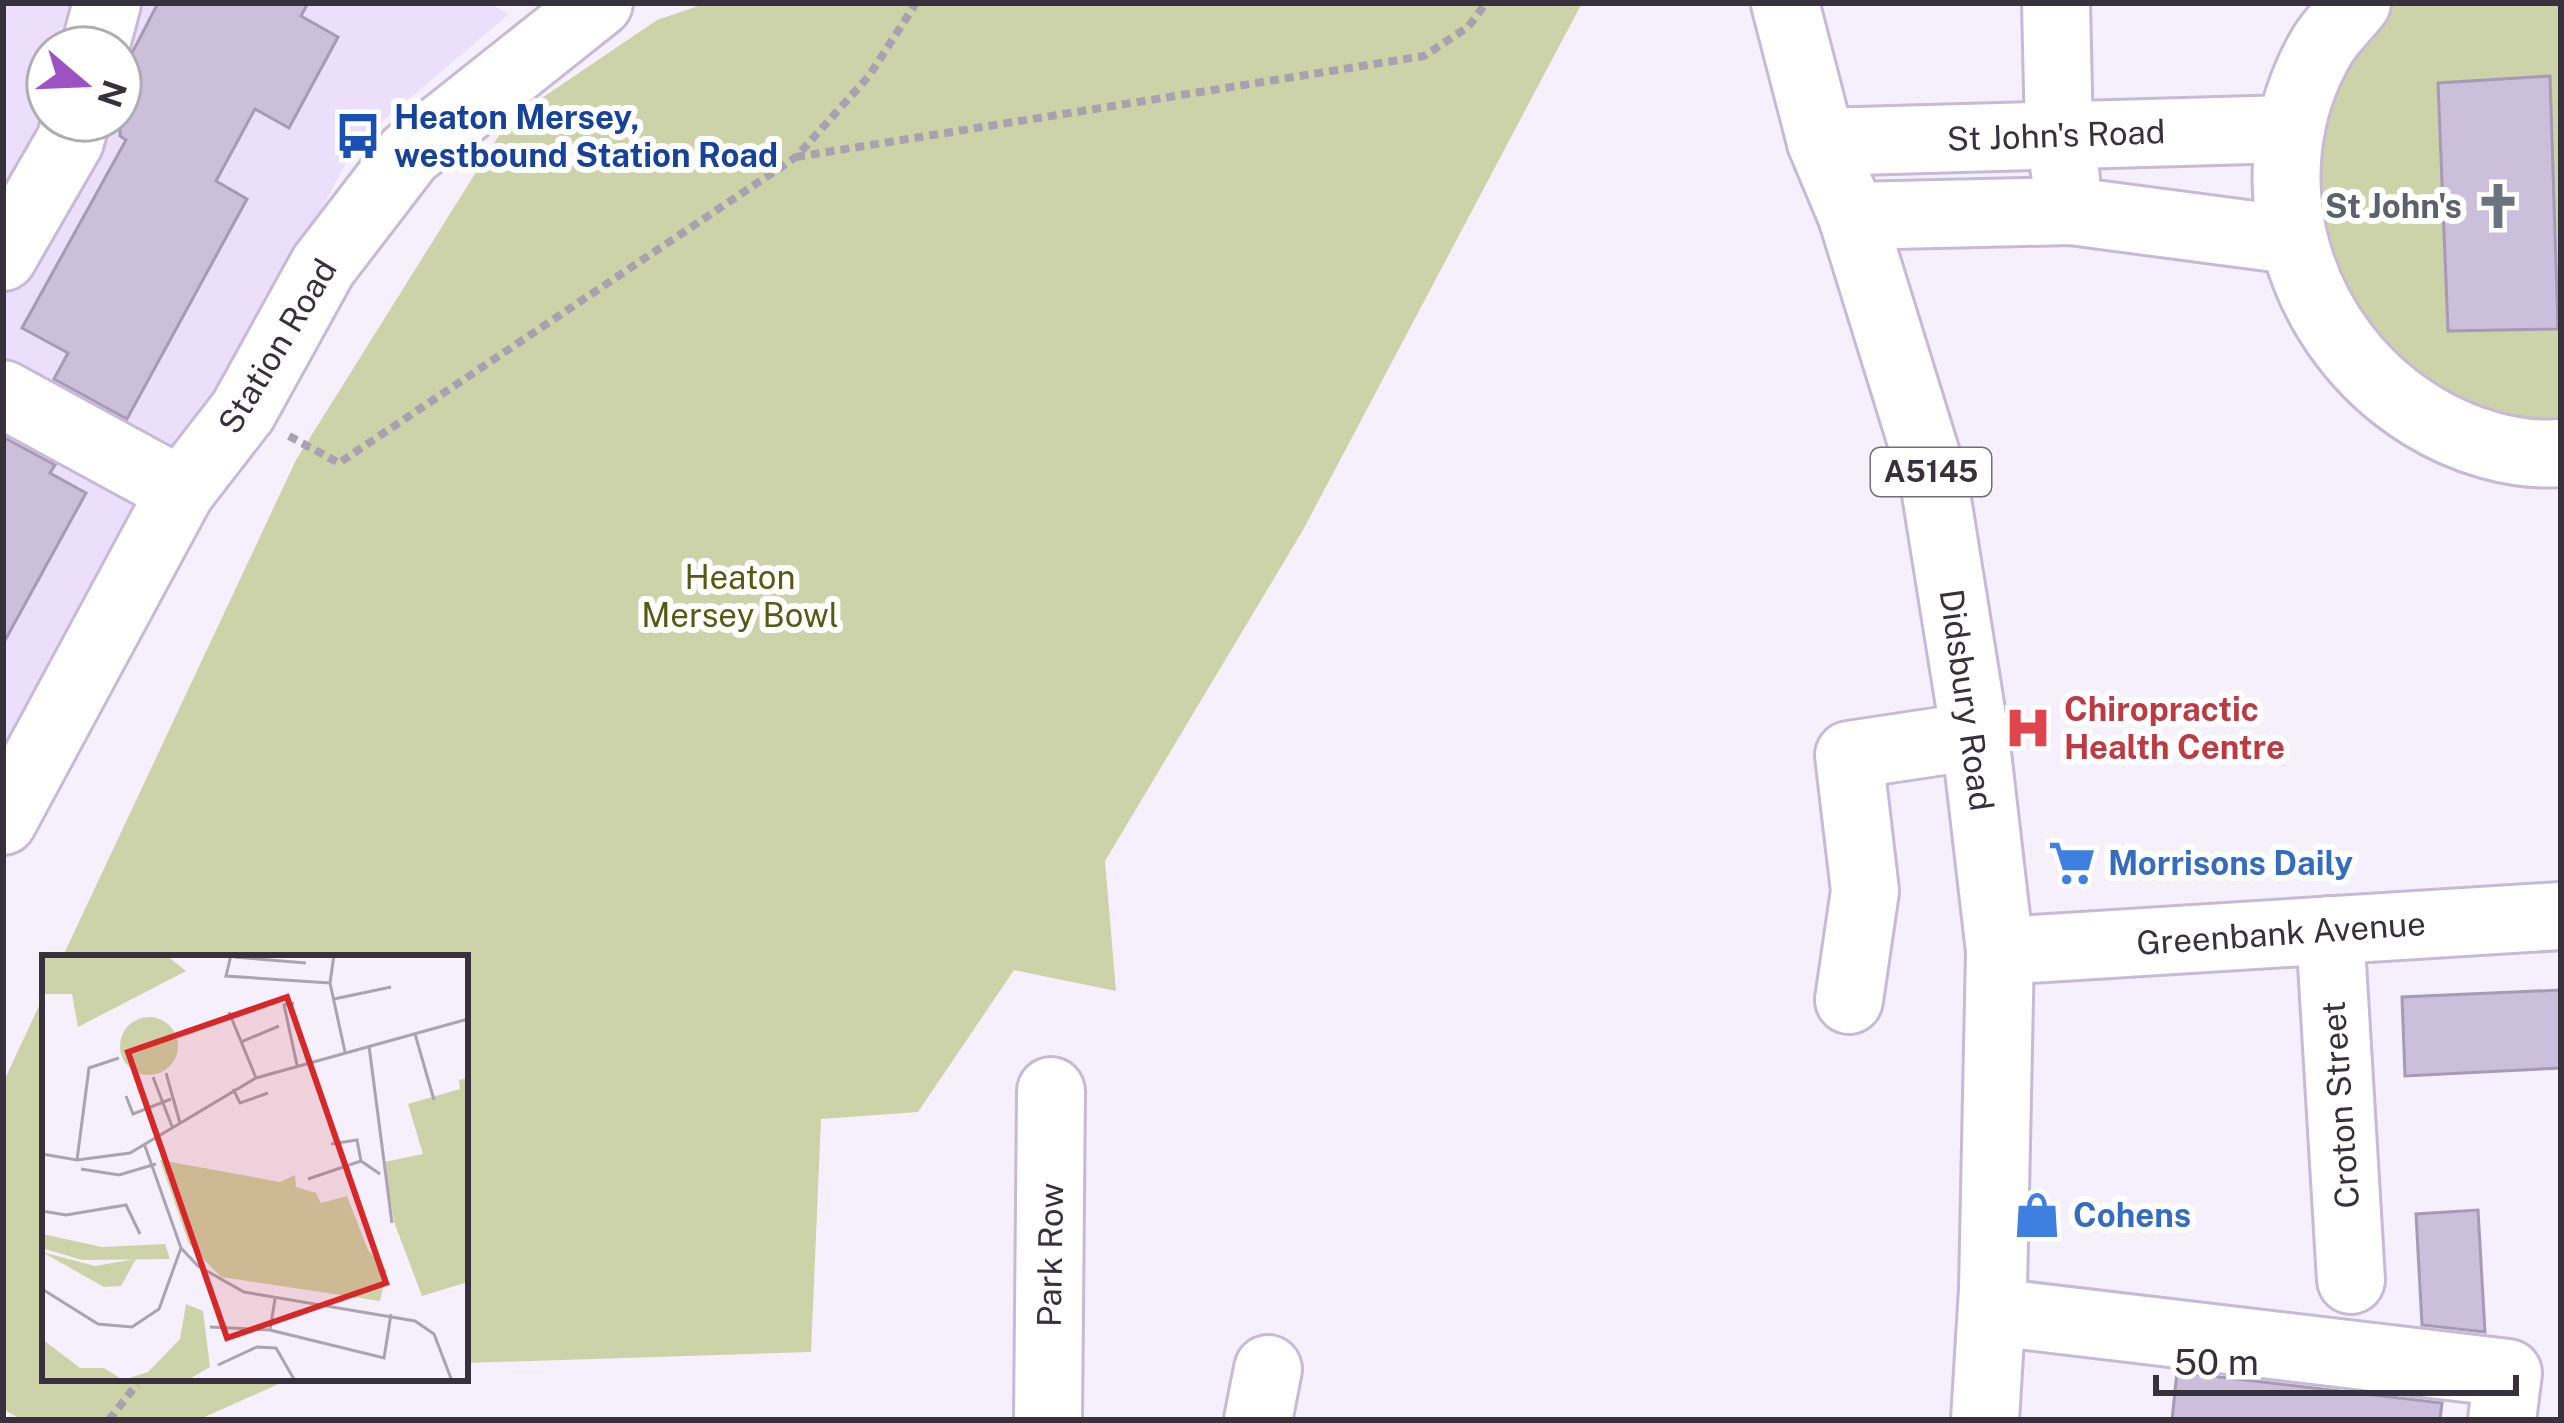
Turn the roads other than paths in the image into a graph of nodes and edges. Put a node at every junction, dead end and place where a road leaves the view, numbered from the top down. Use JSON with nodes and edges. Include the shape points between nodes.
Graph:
{"nodes":[{"id":1,"x":599,"y":3,"type":"edge"},
{"id":2,"x":1786,"y":3,"type":"edge"},
{"id":3,"x":2056,"y":3,"type":"edge"},
{"id":4,"x":2357,"y":3,"type":"edge"},
{"id":5,"x":2291,"y":129,"type":"junction"},
{"id":6,"x":2059,"y":135,"type":"junction"},
{"id":7,"x":1821,"y":142,"type":"junction"},
{"id":8,"x":68,"y":144,"type":"edge"},
{"id":9,"x":2072,"y":211,"type":"junction"},
{"id":10,"x":1852,"y":216,"type":"junction"},
{"id":11,"x":2291,"y":240,"type":"junction"},
{"id":12,"x":3,"y":257,"type":"edge"},
{"id":13,"x":3,"y":394,"type":"edge"},
{"id":14,"x":2561,"y":453,"type":"edge"},
{"id":15,"x":182,"y":491,"type":"junction"},
{"id":16,"x":1975,"y":736,"type":"junction"},
{"id":17,"x":3,"y":821,"type":"edge"},
{"id":18,"x":2561,"y":916,"type":"edge"},
{"id":19,"x":2330,"y":930,"type":"junction"},
{"id":20,"x":2000,"y":951,"type":"junction"},
{"id":21,"x":1849,"y":1000,"type":"dead end"},
{"id":22,"x":1051,"y":1091,"type":"dead end"},
{"id":23,"x":2351,"y":1280,"type":"dead end"},
{"id":24,"x":1993,"y":1312,"type":"junction"},
{"id":25,"x":1048,"y":1420,"type":"edge"},
{"id":26,"x":1985,"y":1420,"type":"edge"},
{"id":27,"x":2502,"y":1420,"type":"edge"}],
"edges":[{"from":1,"to":15,"type":"street","name":"Station Road","via":[[409,154],[322,266],[243,410]]},
{"from":2,"to":7,"type":"street","name":"Didsbury Road","number":"A5145"},
{"from":3,"to":6,"type":"street"},
{"from":4,"to":5,"type":"street","via":[[2322,46]]},
{"from":5,"to":6,"type":"street","name":"St John's Road"},
{"from":5,"to":11,"type":"street"},
{"from":6,"to":7,"type":"street","name":"St John's Road"},
{"from":6,"to":9,"type":"street"},
{"from":7,"to":10,"type":"street","name":"Didsbury Road","number":"A5145"},
{"from":8,"to":12,"type":"street"},
{"from":9,"to":10,"type":"street"},
{"from":9,"to":11,"type":"street"},
{"from":10,"to":16,"type":"street","name":"Didsbury Road","number":"A5145","via":[[1934,481]]},
{"from":11,"to":14,"type":"street","via":[[2323,322],[2379,389],[2454,435]]},
{"from":13,"to":15,"type":"street"},
{"from":15,"to":17,"type":"street","name":"Station Road"},
{"from":16,"to":20,"type":"street","name":"Didsbury Road","number":"A5145"},
{"from":16,"to":21,"type":"street","via":[[1849,754],[1865,891]]},
{"from":18,"to":19,"type":"street","name":"Greenbank Avenue"},
{"from":19,"to":20,"type":"street","name":"Greenbank Avenue"},
{"from":19,"to":23,"type":"street","name":"Croton Street"},
{"from":20,"to":24,"type":"street","name":"Didsbury Road","number":"A5145"},
{"from":22,"to":25,"type":"street","name":"Park Row"},
{"from":24,"to":26,"type":"street","name":"Didsbury Road","number":"A5145"},
{"from":24,"to":27,"type":"street","via":[[2508,1372]]}]}
